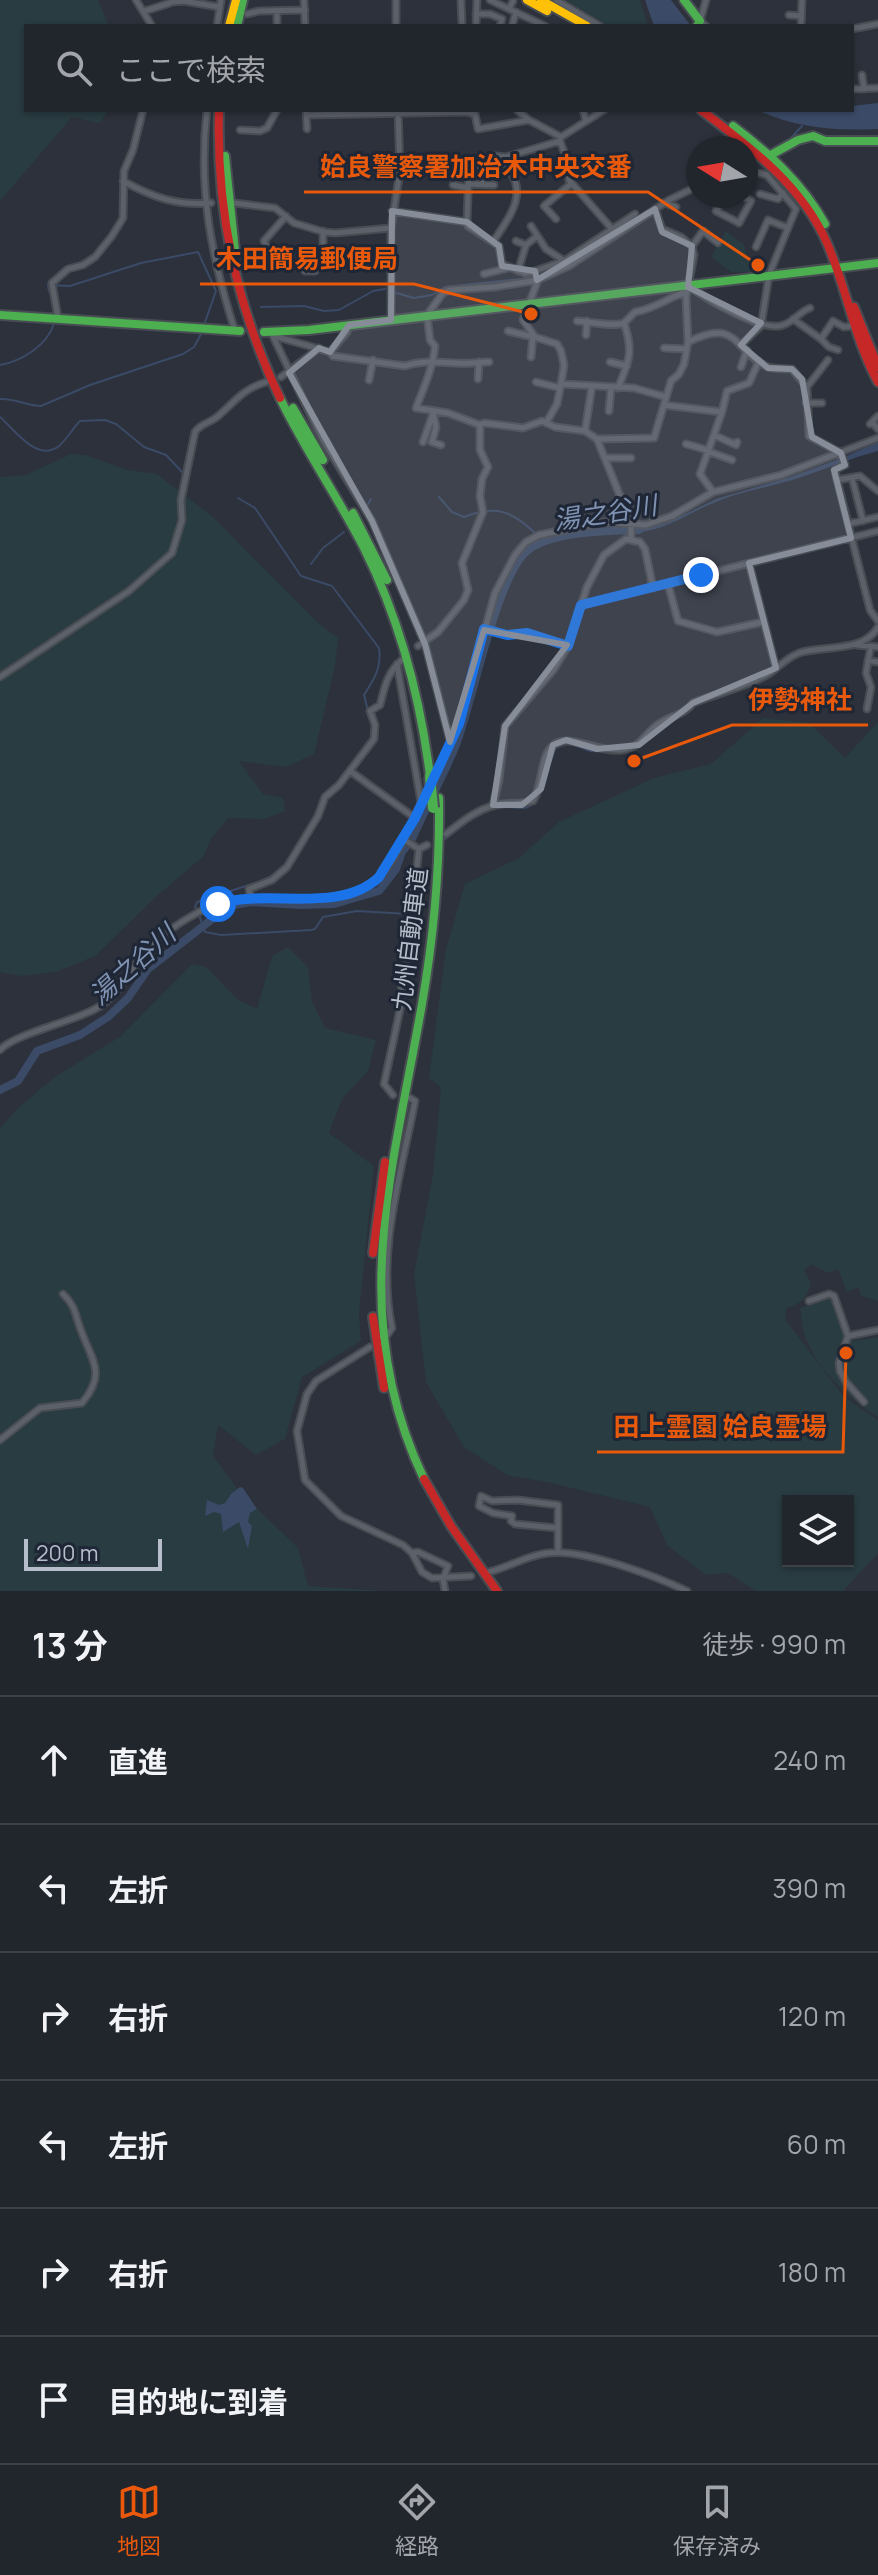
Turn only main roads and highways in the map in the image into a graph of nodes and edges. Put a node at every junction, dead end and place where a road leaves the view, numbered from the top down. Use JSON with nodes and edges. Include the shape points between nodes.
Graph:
{"nodes":[{"id":1,"x":236,"y":0,"type":"edge"},
{"id":2,"x":243,"y":0,"type":"edge"},
{"id":3,"x":527,"y":0,"type":"edge"},
{"id":4,"x":541,"y":0,"type":"edge"},
{"id":5,"x":684,"y":0,"type":"edge"},
{"id":6,"x":230,"y":24,"type":"edge"},
{"id":7,"x":237,"y":24,"type":"edge"},
{"id":8,"x":569,"y":24,"type":"edge"},
{"id":9,"x":583,"y":24,"type":"edge"},
{"id":10,"x":701,"y":24,"type":"edge"},
{"id":11,"x":219,"y":112,"type":"edge"},
{"id":12,"x":226,"y":112,"type":"edge"},
{"id":13,"x":704,"y":112,"type":"edge"},
{"id":14,"x":714,"y":112,"type":"edge"},
{"id":15,"x":878,"y":141,"type":"edge"},
{"id":16,"x":766,"y":157,"type":"junction"},
{"id":17,"x":878,"y":263,"type":"edge"},
{"id":18,"x":839,"y":267,"type":"junction"},
{"id":19,"x":0,"y":315,"type":"edge"},
{"id":20,"x":237,"y":331,"type":"road end"},
{"id":21,"x":270,"y":333,"type":"road end"},
{"id":22,"x":878,"y":367,"type":"edge"},
{"id":23,"x":878,"y":382,"type":"edge"},
{"id":24,"x":433,"y":771,"type":"junction"},
{"id":25,"x":436,"y":803,"type":"junction"},
{"id":26,"x":489,"y":1591,"type":"edge"},
{"id":27,"x":497,"y":1591,"type":"edge"}],
"edges":[{"from":1,"to":6,"type":"main road"},
{"from":2,"to":7,"type":"main road"},
{"from":3,"to":8,"type":"main road"},
{"from":4,"to":9,"type":"main road"},
{"from":5,"to":10,"type":"main road"},
{"from":11,"to":24,"type":"main road","name":"九州自動車道","via":[[220,197],[245,316],[285,408],[386,596],[411,668]]},
{"from":12,"to":24,"type":"main road","name":"九州自動車道","via":[[229,211],[252,314],[286,394],[392,593],[428,709]]},
{"from":13,"to":16,"type":"main road"},
{"from":14,"to":16,"type":"main road"},
{"from":15,"to":16,"type":"main road","via":[[825,141],[813,136]]},
{"from":16,"to":18,"type":"main road","via":[[809,209]]},
{"from":17,"to":18,"type":"main road"},
{"from":18,"to":21,"type":"main road","via":[[687,289]]},
{"from":18,"to":22,"type":"main road"},
{"from":18,"to":23,"type":"main road","via":[[852,326]]},
{"from":19,"to":20,"type":"main road"},
{"from":24,"to":25,"type":"main road","name":"九州自動車道","bridge":true},
{"from":25,"to":26,"type":"main road","name":"九州自動車道","via":[[424,949],[376,1218],[374,1338],[388,1406],[414,1474]]},
{"from":25,"to":27,"type":"main road","name":"九州自動車道","via":[[439,865],[434,923],[386,1198],[379,1318],[395,1408],[415,1460],[446,1519]]}]}
